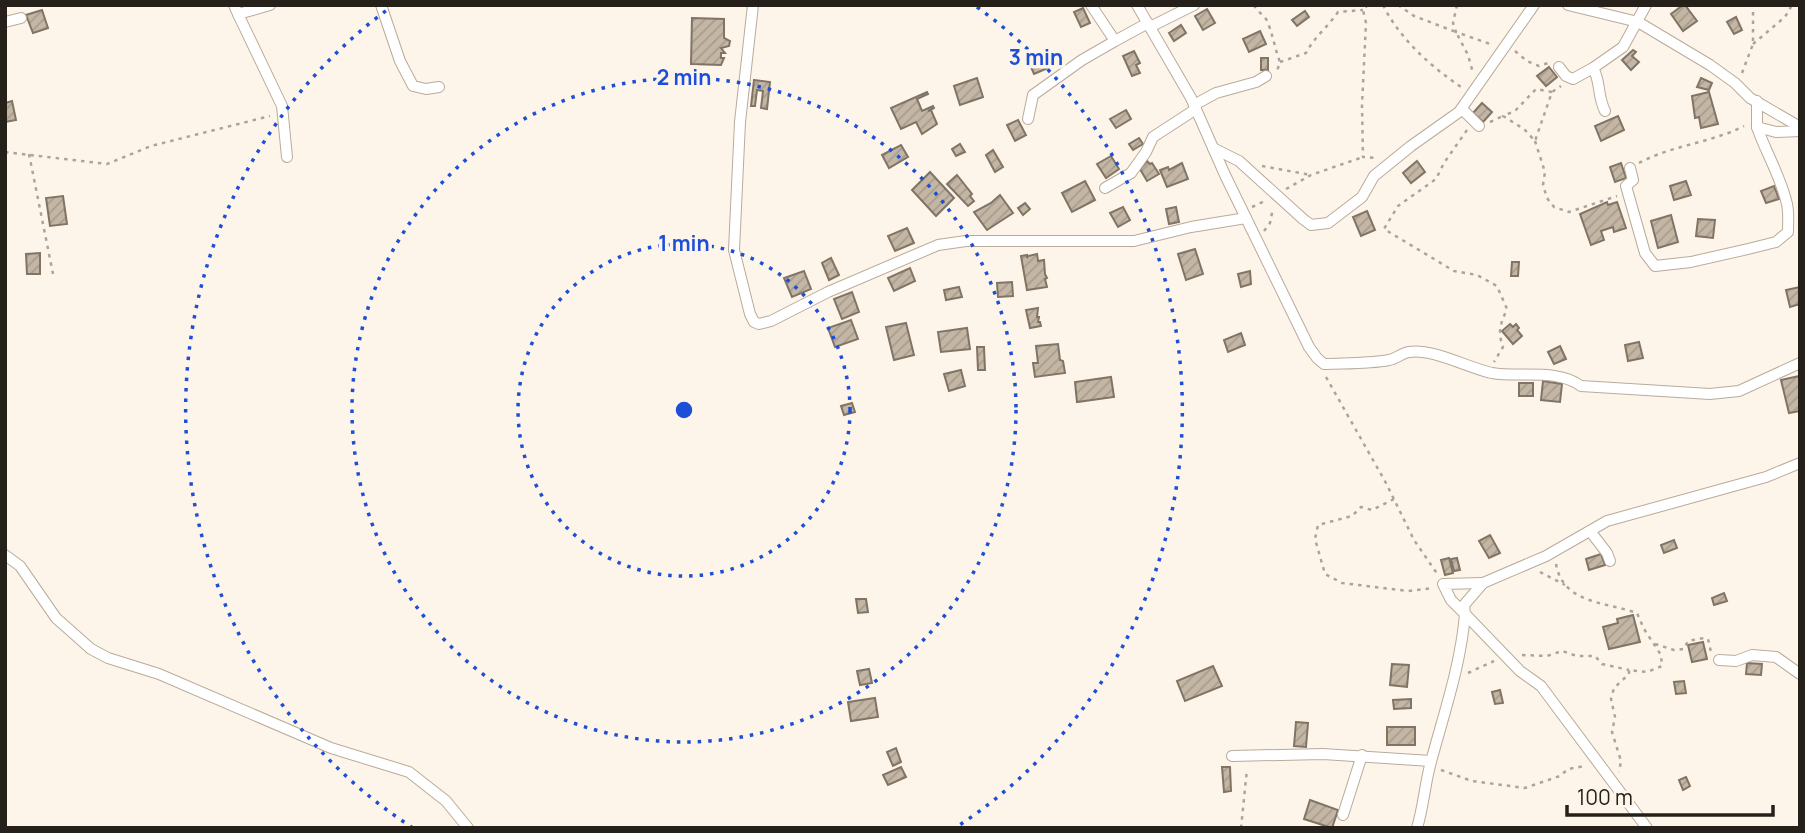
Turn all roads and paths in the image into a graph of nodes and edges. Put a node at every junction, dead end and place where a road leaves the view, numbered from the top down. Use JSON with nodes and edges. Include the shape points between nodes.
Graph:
{"nodes":[{"id":1,"x":270,"y":5,"type":"edge"},
{"id":2,"x":381,"y":5,"type":"edge"},
{"id":3,"x":753,"y":5,"type":"edge"},
{"id":4,"x":1091,"y":5,"type":"edge"},
{"id":5,"x":1137,"y":5,"type":"edge"},
{"id":6,"x":1194,"y":5,"type":"edge"},
{"id":7,"x":1254,"y":5,"type":"edge"},
{"id":8,"x":1368,"y":5,"type":"edge"},
{"id":9,"x":1383,"y":5,"type":"edge"},
{"id":10,"x":1398,"y":5,"type":"edge"},
{"id":11,"x":1457,"y":5,"type":"edge"},
{"id":12,"x":1534,"y":5,"type":"edge"},
{"id":13,"x":1567,"y":5,"type":"edge"},
{"id":14,"x":1646,"y":5,"type":"edge"},
{"id":15,"x":1753,"y":5,"type":"edge"},
{"id":16,"x":1792,"y":5,"type":"edge"},
{"id":17,"x":236,"y":9,"type":"edge"},
{"id":18,"x":1363,"y":10,"type":"junction"},
{"id":19,"x":21,"y":18,"type":"dead end"},
{"id":20,"x":5,"y":22,"type":"edge"},
{"id":21,"x":1637,"y":22,"type":"junction"},
{"id":22,"x":1149,"y":25,"type":"junction"},
{"id":23,"x":1457,"y":32,"type":"junction"},
{"id":24,"x":1115,"y":41,"type":"junction"},
{"id":25,"x":1753,"y":44,"type":"junction"},
{"id":26,"x":1503,"y":48,"type":"junction"},
{"id":27,"x":1280,"y":62,"type":"junction"},
{"id":28,"x":1559,"y":67,"type":"joint"},
{"id":29,"x":1593,"y":68,"type":"junction"},
{"id":30,"x":1742,"y":74,"type":"dead end"},
{"id":31,"x":1266,"y":76,"type":"joint"},
{"id":32,"x":1573,"y":79,"type":"junction"},
{"id":33,"x":439,"y":87,"type":"dead end"},
{"id":34,"x":1475,"y":90,"type":"junction"},
{"id":35,"x":1552,"y":92,"type":"junction"},
{"id":36,"x":1757,"y":101,"type":"junction"},
{"id":37,"x":1195,"y":107,"type":"junction"},
{"id":38,"x":1462,"y":109,"type":"junction"},
{"id":39,"x":1605,"y":111,"type":"dead end"},
{"id":40,"x":283,"y":113,"type":"junction"},
{"id":41,"x":1503,"y":116,"type":"junction"},
{"id":42,"x":1028,"y":119,"type":"dead end"},
{"id":43,"x":1479,"y":126,"type":"junction"},
{"id":44,"x":1757,"y":127,"type":"junction"},
{"id":45,"x":1800,"y":129,"type":"edge"},
{"id":46,"x":1535,"y":141,"type":"junction"},
{"id":47,"x":1213,"y":148,"type":"junction"},
{"id":48,"x":5,"y":152,"type":"edge"},
{"id":49,"x":29,"y":154,"type":"junction"},
{"id":50,"x":1363,"y":157,"type":"junction"},
{"id":51,"x":1397,"y":157,"type":"junction"},
{"id":52,"x":287,"y":158,"type":"dead end"},
{"id":53,"x":1262,"y":165,"type":"dead end"},
{"id":54,"x":1629,"y":168,"type":"joint"},
{"id":55,"x":1311,"y":174,"type":"junction"},
{"id":56,"x":1105,"y":188,"type":"dead end"},
{"id":57,"x":1629,"y":194,"type":"junction"},
{"id":58,"x":1276,"y":195,"type":"junction"},
{"id":59,"x":1245,"y":215,"type":"junction"},
{"id":60,"x":1259,"y":245,"type":"junction"},
{"id":61,"x":52,"y":274,"type":"dead end"},
{"id":62,"x":1317,"y":358,"type":"junction"},
{"id":63,"x":1800,"y":363,"type":"edge"},
{"id":64,"x":1489,"y":372,"type":"junction"},
{"id":65,"x":1800,"y":463,"type":"edge"},
{"id":66,"x":1394,"y":499,"type":"junction"},
{"id":67,"x":1590,"y":531,"type":"junction"},
{"id":68,"x":1556,"y":550,"type":"junction"},
{"id":69,"x":5,"y":555,"type":"edge"},
{"id":70,"x":1610,"y":561,"type":"dead end"},
{"id":71,"x":1524,"y":565,"type":"junction"},
{"id":72,"x":1483,"y":583,"type":"junction"},
{"id":73,"x":1443,"y":584,"type":"junction"},
{"id":74,"x":1565,"y":585,"type":"junction"},
{"id":75,"x":1465,"y":614,"type":"junction"},
{"id":76,"x":1655,"y":644,"type":"junction"},
{"id":77,"x":1507,"y":658,"type":"junction"},
{"id":78,"x":1719,"y":660,"type":"joint"},
{"id":79,"x":1629,"y":670,"type":"junction"},
{"id":80,"x":1800,"y":674,"type":"edge"},
{"id":81,"x":1453,"y":680,"type":"junction"},
{"id":82,"x":1248,"y":755,"type":"junction"},
{"id":83,"x":1362,"y":755,"type":"junction"},
{"id":84,"x":1232,"y":756,"type":"dead end"},
{"id":85,"x":1431,"y":761,"type":"junction"},
{"id":86,"x":1600,"y":766,"type":"junction"},
{"id":87,"x":1617,"y":789,"type":"junction"},
{"id":88,"x":1343,"y":816,"type":"dead end"},
{"id":89,"x":1642,"y":826,"type":"edge"},
{"id":90,"x":468,"y":828,"type":"edge"},
{"id":91,"x":1241,"y":828,"type":"edge"},
{"id":92,"x":1417,"y":828,"type":"edge"}],
"edges":[{"from":1,"to":17,"type":"street"},
{"from":2,"to":33,"type":"street","via":[[413,86]]},
{"from":3,"to":59,"type":"street","via":[[740,122],[734,250],[754,322],[771,321],[938,244],[1134,241]]},
{"from":4,"to":24,"type":"street"},
{"from":5,"to":22,"type":"street"},
{"from":6,"to":22,"type":"street"},
{"from":7,"to":27,"type":"path","via":[[1267,19]]},
{"from":8,"to":18,"type":"path"},
{"from":9,"to":34,"type":"path","via":[[1416,51],[1442,74]]},
{"from":10,"to":23,"type":"path"},
{"from":11,"to":23,"type":"path","via":[[1453,23]]},
{"from":12,"to":26,"type":"street"},
{"from":13,"to":21,"type":"street"},
{"from":14,"to":21,"type":"street"},
{"from":15,"to":25,"type":"path"},
{"from":16,"to":25,"type":"path","via":[[1785,17]]},
{"from":17,"to":40,"type":"street"},
{"from":18,"to":27,"type":"path","via":[[1338,12],[1306,53]]},
{"from":18,"to":50,"type":"path"},
{"from":19,"to":20,"type":"street"},
{"from":21,"to":29,"type":"street","via":[[1623,47]]},
{"from":21,"to":36,"type":"street","via":[[1710,65]]},
{"from":22,"to":24,"type":"street"},
{"from":22,"to":37,"type":"street"},
{"from":23,"to":26,"type":"path"},
{"from":23,"to":34,"type":"path"},
{"from":24,"to":42,"type":"street","via":[[1033,96]]},
{"from":25,"to":30,"type":"path"},
{"from":26,"to":28,"type":"path","via":[[1510,46],[1539,66],[1552,61]]},
{"from":26,"to":34,"type":"street"},
{"from":27,"to":31,"type":"path","via":[[1277,71]]},
{"from":28,"to":32,"type":"street"},
{"from":29,"to":32,"type":"street"},
{"from":29,"to":39,"type":"street"},
{"from":31,"to":37,"type":"street","via":[[1216,93]]},
{"from":32,"to":35,"type":"path"},
{"from":34,"to":38,"type":"street"},
{"from":35,"to":41,"type":"path","via":[[1536,89],[1515,111]]},
{"from":35,"to":46,"type":"path"},
{"from":36,"to":44,"type":"street"},
{"from":36,"to":45,"type":"street"},
{"from":37,"to":47,"type":"street"},
{"from":37,"to":56,"type":"street","via":[[1153,136],[1131,173]]},
{"from":38,"to":43,"type":"street"},
{"from":38,"to":51,"type":"street"},
{"from":40,"to":49,"type":"path","via":[[151,146],[107,164]]},
{"from":40,"to":52,"type":"street"},
{"from":41,"to":43,"type":"path"},
{"from":41,"to":46,"type":"path"},
{"from":43,"to":64,"type":"path","via":[[1466,131],[1436,179],[1398,205],[1384,229],[1454,271],[1477,275],[1497,286],[1507,309],[1498,335],[1503,346]]},
{"from":44,"to":45,"type":"street","via":[[1776,132]]},
{"from":44,"to":54,"type":"path","via":[[1744,126]]},
{"from":44,"to":57,"type":"street","via":[[1788,206],[1788,232],[1776,242],[1691,262],[1655,265],[1645,253]]},
{"from":46,"to":57,"type":"path","via":[[1545,172],[1543,185],[1554,207],[1569,212]]},
{"from":47,"to":58,"type":"street","via":[[1239,161]]},
{"from":47,"to":59,"type":"street"},
{"from":48,"to":49,"type":"path"},
{"from":49,"to":61,"type":"path"},
{"from":50,"to":51,"type":"path"},
{"from":50,"to":55,"type":"path"},
{"from":51,"to":58,"type":"street","via":[[1374,176],[1362,197],[1328,223],[1311,225]]},
{"from":53,"to":55,"type":"path"},
{"from":54,"to":57,"type":"street","via":[[1633,180],[1626,186]]},
{"from":55,"to":58,"type":"path"},
{"from":58,"to":59,"type":"path"},
{"from":58,"to":60,"type":"path"},
{"from":59,"to":60,"type":"street"},
{"from":60,"to":62,"type":"street"},
{"from":62,"to":64,"type":"street","via":[[1324,364],[1391,360],[1408,352],[1436,355]]},
{"from":62,"to":66,"type":"path"},
{"from":63,"to":64,"type":"street","via":[[1740,391],[1710,394],[1581,386],[1572,379]]},
{"from":65,"to":67,"type":"street","via":[[1766,477],[1607,521]]},
{"from":66,"to":73,"type":"path"},
{"from":66,"to":73,"type":"path","via":[[1318,525],[1315,539],[1325,574],[1342,583],[1408,590]]},
{"from":67,"to":68,"type":"street"},
{"from":67,"to":70,"type":"street"},
{"from":68,"to":71,"type":"street"},
{"from":68,"to":74,"type":"path","via":[[1557,569]]},
{"from":69,"to":90,"type":"street","via":[[20,566],[56,618],[91,649],[331,748],[409,772],[446,802]]},
{"from":71,"to":72,"type":"street"},
{"from":71,"to":74,"type":"path"},
{"from":72,"to":73,"type":"street"},
{"from":72,"to":75,"type":"street","via":[[1464,605]]},
{"from":73,"to":75,"type":"street"},
{"from":74,"to":76,"type":"path","via":[[1583,599],[1637,613]]},
{"from":75,"to":77,"type":"street"},
{"from":75,"to":81,"type":"street"},
{"from":76,"to":78,"type":"path","via":[[1684,649],[1688,641],[1704,638],[1713,658]]},
{"from":76,"to":79,"type":"path","via":[[1662,666],[1647,672]]},
{"from":77,"to":79,"type":"path","via":[[1562,652],[1595,656],[1602,664]]},
{"from":77,"to":81,"type":"path"},
{"from":77,"to":86,"type":"street","via":[[1541,686]]},
{"from":78,"to":80,"type":"street","via":[[1776,657]]},
{"from":79,"to":87,"type":"path","via":[[1611,699],[1612,732],[1621,761]]},
{"from":81,"to":85,"type":"street"},
{"from":82,"to":83,"type":"street"},
{"from":82,"to":84,"type":"street"},
{"from":82,"to":91,"type":"path"},
{"from":83,"to":85,"type":"street"},
{"from":83,"to":88,"type":"street"},
{"from":85,"to":86,"type":"path","via":[[1445,773],[1472,781],[1525,788],[1569,769]]},
{"from":85,"to":92,"type":"street"},
{"from":86,"to":87,"type":"street"},
{"from":87,"to":89,"type":"street"}]}
